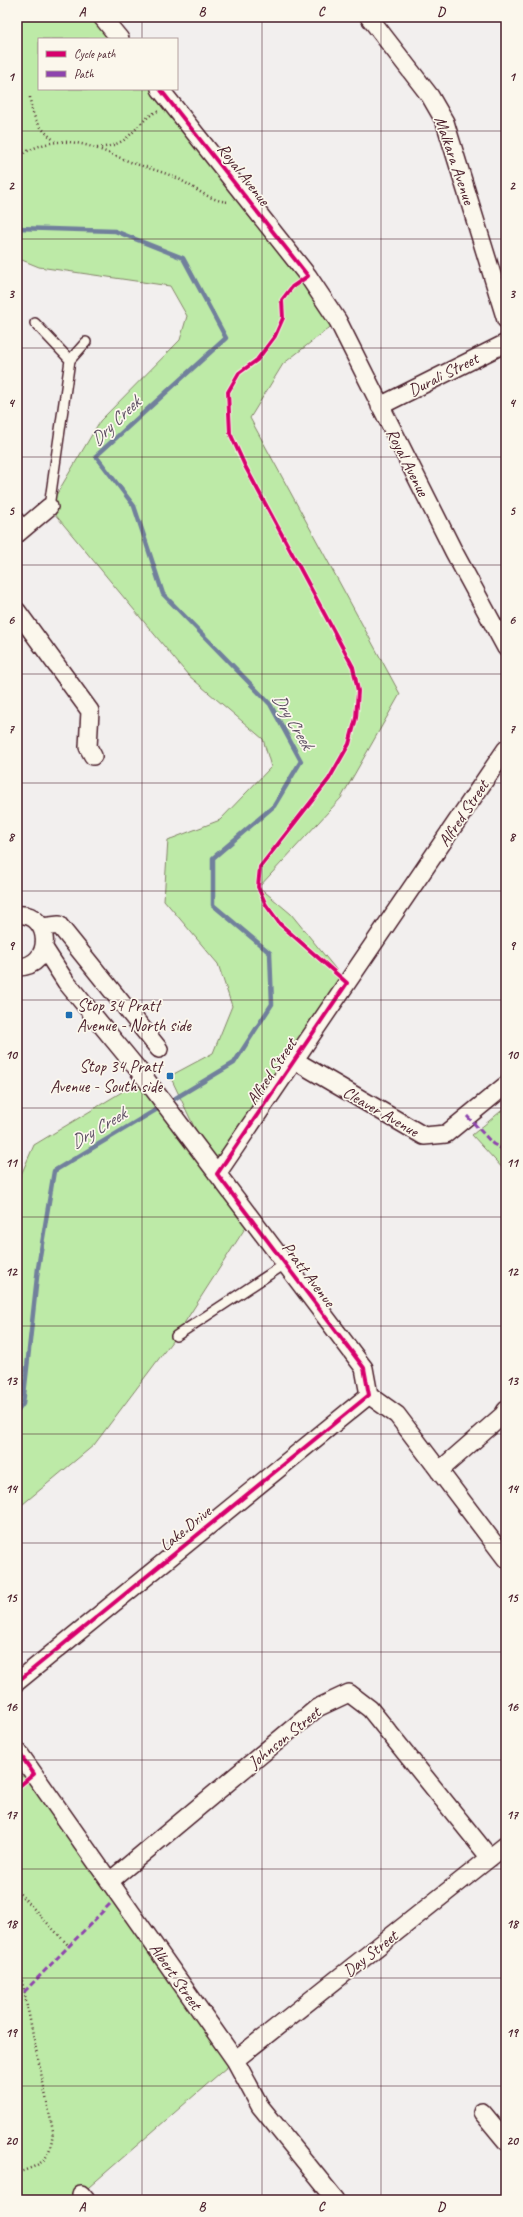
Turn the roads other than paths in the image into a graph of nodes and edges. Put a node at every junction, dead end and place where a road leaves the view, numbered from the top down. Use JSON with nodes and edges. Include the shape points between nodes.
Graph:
{"nodes":[{"id":1,"x":102,"y":17,"type":"edge"},
{"id":2,"x":369,"y":17,"type":"edge"},
{"id":3,"x":119,"y":38,"type":"edge"},
{"id":4,"x":161,"y":90,"type":"edge"},
{"id":5,"x":506,"y":320,"type":"edge"},
{"id":6,"x":35,"y":323,"type":"dead end"},
{"id":7,"x":86,"y":342,"type":"dead end"},
{"id":8,"x":506,"y":343,"type":"edge"},
{"id":9,"x":70,"y":360,"type":"junction"},
{"id":10,"x":380,"y":406,"type":"junction"},
{"id":11,"x":49,"y":507,"type":"joint"},
{"id":12,"x":20,"y":526,"type":"edge"},
{"id":13,"x":17,"y":611,"type":"edge"},
{"id":14,"x":506,"y":648,"type":"edge"},
{"id":15,"x":506,"y":749,"type":"edge"},
{"id":16,"x":93,"y":756,"type":"dead end"},
{"id":17,"x":17,"y":914,"type":"edge"},
{"id":18,"x":41,"y":927,"type":"junction"},
{"id":19,"x":39,"y":955,"type":"junction"},
{"id":20,"x":17,"y":967,"type":"edge"},
{"id":21,"x":159,"y":1049,"type":"dead end"},
{"id":22,"x":294,"y":1060,"type":"junction"},
{"id":23,"x":506,"y":1085,"type":"edge"},
{"id":24,"x":217,"y":1174,"type":"junction"},
{"id":25,"x":285,"y":1264,"type":"junction"},
{"id":26,"x":176,"y":1336,"type":"dead end"},
{"id":27,"x":369,"y":1395,"type":"junction"},
{"id":28,"x":506,"y":1410,"type":"edge"},
{"id":29,"x":439,"y":1471,"type":"junction"},
{"id":30,"x":506,"y":1558,"type":"edge"},
{"id":31,"x":17,"y":1682,"type":"edge"},
{"id":32,"x":17,"y":1750,"type":"edge"},
{"id":33,"x":500,"y":1853,"type":"edge"},
{"id":34,"x":110,"y":1881,"type":"junction"},
{"id":35,"x":235,"y":2060,"type":"junction"},
{"id":36,"x":482,"y":2112,"type":"dead end"},
{"id":37,"x":506,"y":2141,"type":"edge"},
{"id":38,"x":336,"y":2200,"type":"edge"}],
"edges":[{"from":1,"to":3,"type":"street"},
{"from":2,"to":5,"type":"street","name":"Malkara Avenue","via":[[430,96],[445,122]]},
{"from":4,"to":10,"type":"street","name":"Royal Avenue","via":[[308,276],[338,321]]},
{"from":6,"to":9,"type":"lane"},
{"from":7,"to":9,"type":"lane"},
{"from":8,"to":10,"type":"street","name":"Durali Street"},
{"from":9,"to":11,"type":"lane"},
{"from":10,"to":14,"type":"street","name":"Royal Avenue"},
{"from":11,"to":12,"type":"street"},
{"from":13,"to":16,"type":"street","via":[[90,711],[88,747]]},
{"from":15,"to":22,"type":"street","name":"Alfred Street"},
{"from":17,"to":18,"type":"street","via":[[27,915]]},
{"from":18,"to":19,"type":"street","via":[[45,939]]},
{"from":18,"to":21,"type":"street","via":[[59,925]]},
{"from":19,"to":20,"type":"street","via":[[30,965]]},
{"from":19,"to":24,"type":"street","name":"Pratt Avenue","via":[[66,982],[145,1078]]},
{"from":22,"to":23,"type":"street","name":"Cleaver Avenue","via":[[424,1136],[446,1134]]},
{"from":22,"to":24,"type":"street","name":"Alfred Street"},
{"from":24,"to":25,"type":"street","name":"Pratt Avenue"},
{"from":25,"to":26,"type":"lane"},
{"from":25,"to":27,"type":"street","name":"Pratt Avenue","via":[[364,1368]]},
{"from":27,"to":29,"type":"street","via":[[397,1415]]},
{"from":27,"to":31,"type":"street","name":"Lake Drive"},
{"from":28,"to":29,"type":"street"},
{"from":29,"to":30,"type":"street"},
{"from":32,"to":34,"type":"street","name":"Albert Street"},
{"from":33,"to":34,"type":"street","name":"Johnson Street","via":[[370,1709],[349,1693],[317,1708]]},
{"from":33,"to":35,"type":"street","name":"Day Street"},
{"from":34,"to":35,"type":"street","name":"Albert Street"},
{"from":35,"to":38,"type":"street","name":"Albert Street","via":[[260,2106]]},
{"from":36,"to":37,"type":"street"}]}
